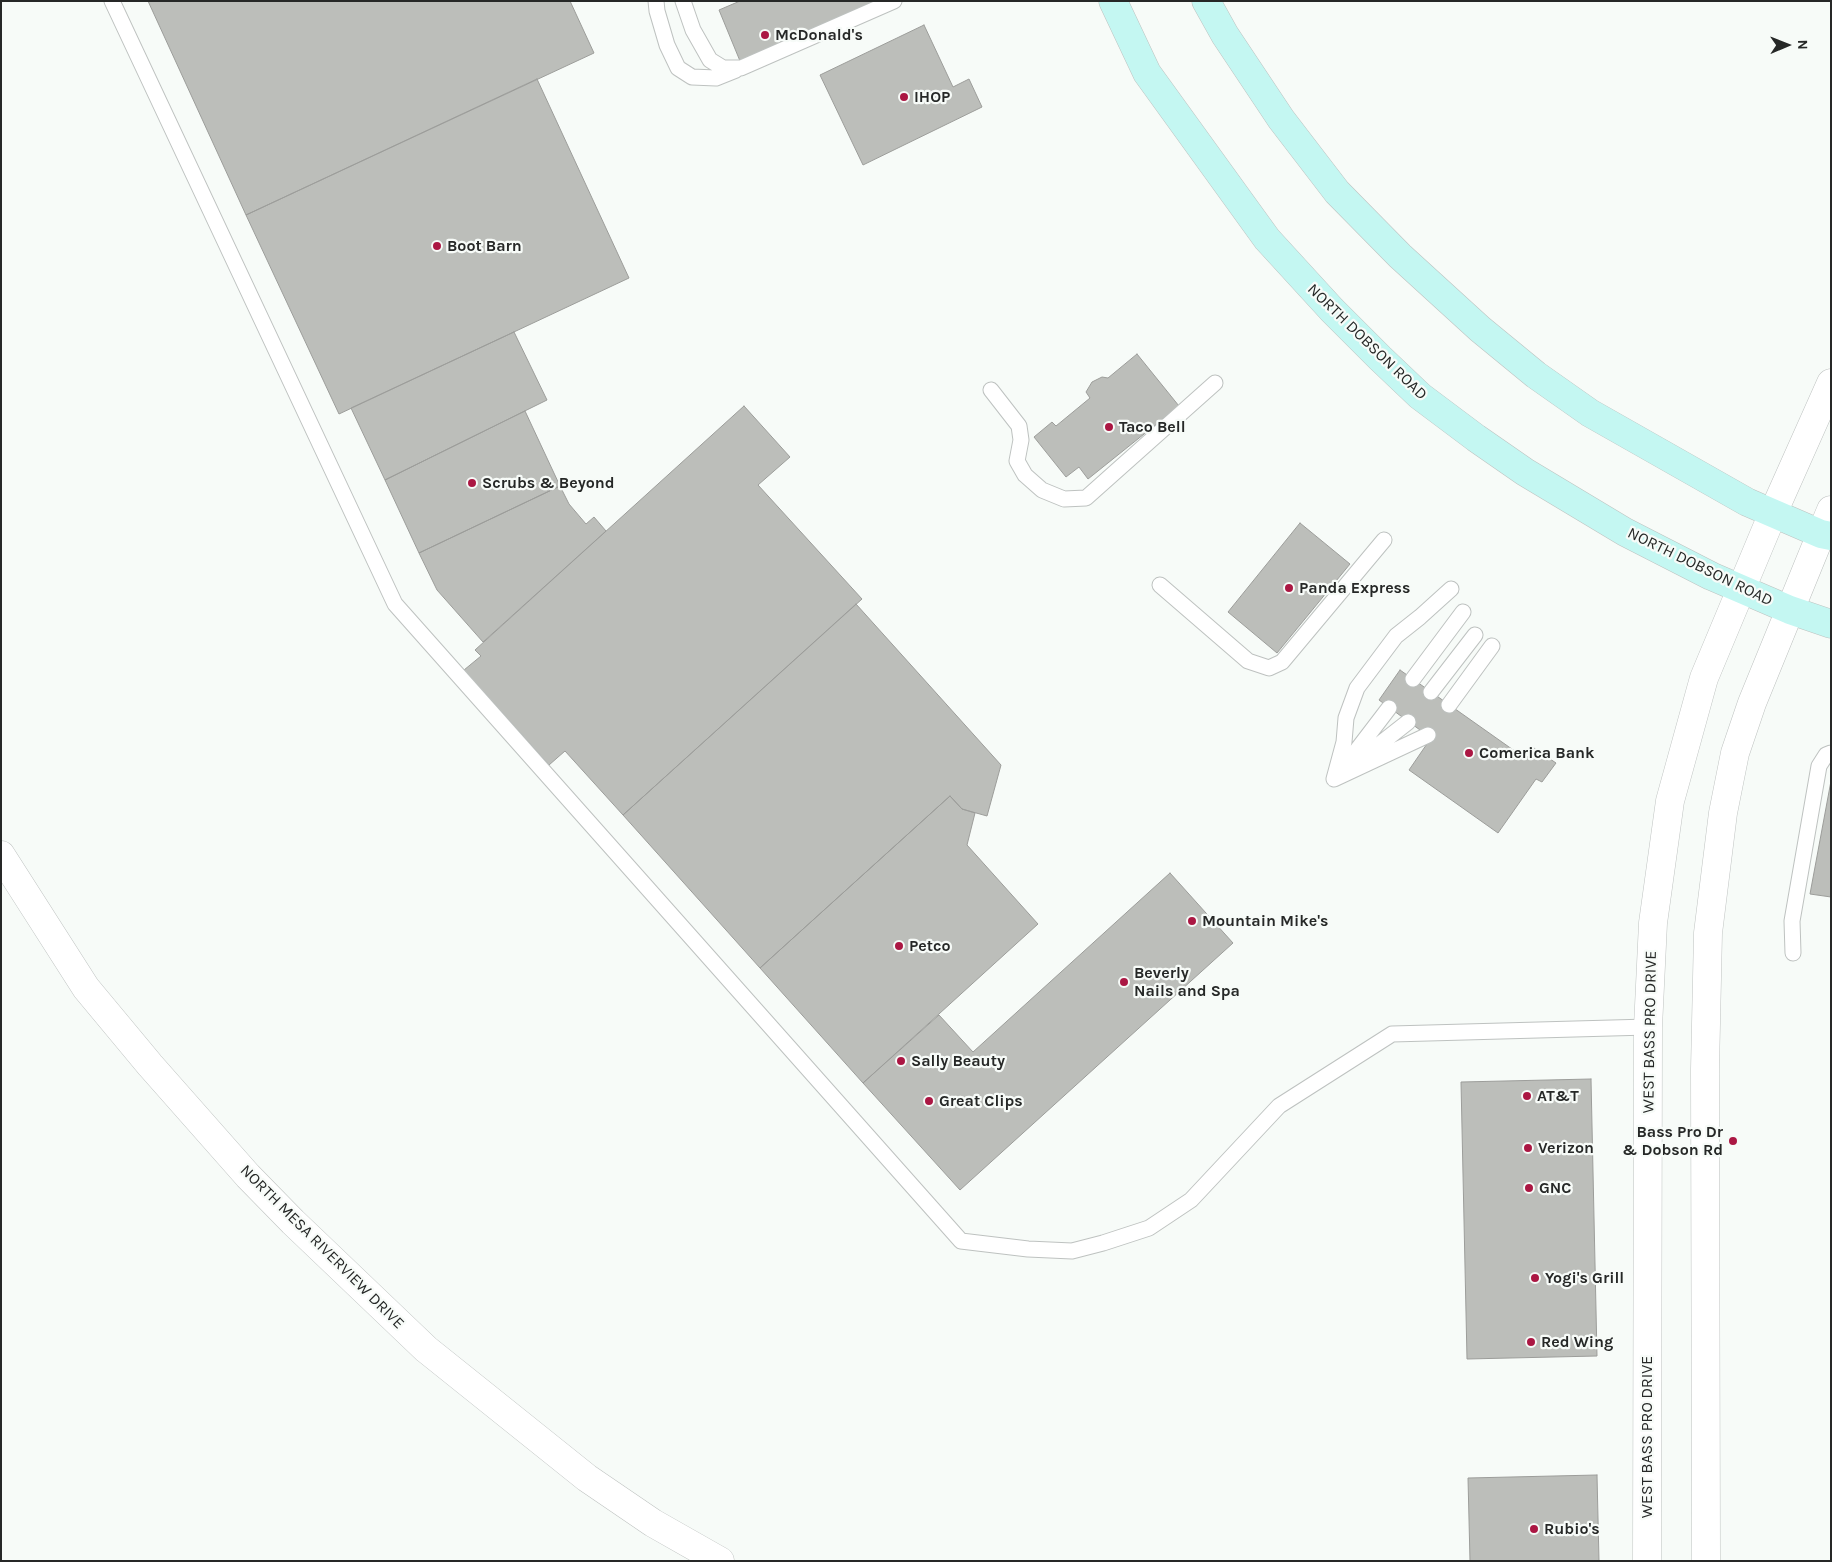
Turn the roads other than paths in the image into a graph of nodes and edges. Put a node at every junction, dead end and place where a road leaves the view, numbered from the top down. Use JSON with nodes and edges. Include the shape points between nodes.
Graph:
{"nodes":[{"id":1,"x":112,"y":1,"type":"edge"},
{"id":2,"x":656,"y":1,"type":"edge"},
{"id":3,"x":683,"y":1,"type":"edge"},
{"id":4,"x":894,"y":1,"type":"edge"},
{"id":5,"x":1113,"y":1,"type":"edge"},
{"id":6,"x":1206,"y":1,"type":"edge"},
{"id":7,"x":741,"y":68,"type":"junction"},
{"id":8,"x":1215,"y":383,"type":"dead end"},
{"id":9,"x":1831,"y":383,"type":"edge"},
{"id":10,"x":991,"y":390,"type":"dead end"},
{"id":11,"x":1773,"y":513,"type":"junction"},
{"id":12,"x":1827,"y":527,"type":"edge"},
{"id":13,"x":1384,"y":540,"type":"dead end"},
{"id":14,"x":1160,"y":585,"type":"dead end"},
{"id":15,"x":1741,"y":588,"type":"junction"},
{"id":16,"x":1451,"y":589,"type":"dead end"},
{"id":17,"x":1790,"y":610,"type":"junction"},
{"id":18,"x":1463,"y":612,"type":"dead end"},
{"id":19,"x":1831,"y":624,"type":"edge"},
{"id":20,"x":1475,"y":635,"type":"dead end"},
{"id":21,"x":1492,"y":646,"type":"dead end"},
{"id":22,"x":1413,"y":679,"type":"dead end"},
{"id":23,"x":1431,"y":692,"type":"dead end"},
{"id":24,"x":1449,"y":705,"type":"dead end"},
{"id":25,"x":1389,"y":708,"type":"dead end"},
{"id":26,"x":1408,"y":722,"type":"dead end"},
{"id":27,"x":1428,"y":735,"type":"dead end"},
{"id":28,"x":1831,"y":753,"type":"edge"},
{"id":29,"x":1334,"y":780,"type":"junction"},
{"id":30,"x":1,"y":855,"type":"edge"},
{"id":31,"x":1793,"y":953,"type":"dead end"},
{"id":32,"x":1648,"y":1027,"type":"junction"},
{"id":33,"x":720,"y":1561,"type":"edge"},
{"id":34,"x":1647,"y":1561,"type":"edge"},
{"id":35,"x":1706,"y":1561,"type":"edge"}],
"edges":[{"from":1,"to":32,"type":"lane","via":[[395,604],[961,1241],[1028,1250],[1072,1250],[1149,1228],[1191,1200],[1279,1106],[1392,1034]]},
{"from":2,"to":7,"type":"lane","via":[[667,45],[678,68],[692,77],[716,78]]},
{"from":3,"to":7,"type":"lane","via":[[693,30],[710,60],[723,68]]},
{"from":4,"to":7,"type":"lane"},
{"from":5,"to":15,"type":"main road","name":"NORTH DOBSON ROAD","via":[[1147,73],[1267,239],[1332,310],[1420,396],[1525,472],[1625,532]]},
{"from":6,"to":11,"type":"main road","via":[[1281,119],[1337,192],[1400,256],[1480,329],[1536,375],[1590,413]]},
{"from":8,"to":10,"type":"lane","via":[[1086,498],[1064,500],[1042,490],[1025,474],[1017,461],[1019,426]]},
{"from":9,"to":11,"type":"street","name":"WEST BASS PRO DRIVE"},
{"from":11,"to":12,"type":"main road"},
{"from":11,"to":15,"type":"street","name":"WEST BASS PRO DRIVE"},
{"from":12,"to":17,"type":"street","via":[[1805,570]]},
{"from":13,"to":14,"type":"lane","via":[[1282,662],[1268,668],[1248,661]]},
{"from":15,"to":17,"type":"main road","name":"NORTH DOBSON ROAD"},
{"from":15,"to":32,"type":"street","name":"WEST BASS PRO DRIVE","via":[[1704,678],[1670,801],[1653,923]]},
{"from":16,"to":29,"type":"lane","via":[[1396,636],[1357,688],[1346,718],[1344,742]]},
{"from":17,"to":19,"type":"main road","name":"NORTH DOBSON ROAD"},
{"from":17,"to":35,"type":"street","via":[[1735,753],[1723,813],[1708,933],[1705,1069]]},
{"from":18,"to":22,"type":"lane"},
{"from":20,"to":23,"type":"lane"},
{"from":21,"to":24,"type":"lane"},
{"from":25,"to":29,"type":"lane"},
{"from":26,"to":29,"type":"lane"},
{"from":27,"to":29,"type":"lane"},
{"from":28,"to":31,"type":"lane","via":[[1819,766],[1792,921]]},
{"from":30,"to":33,"type":"street","name":"NORTH MESA RIVERVIEW DRIVE","via":[[86,988],[248,1176],[293,1222],[426,1349],[579,1472],[653,1522]]},
{"from":32,"to":34,"type":"street","name":"WEST BASS PRO DRIVE"}]}
